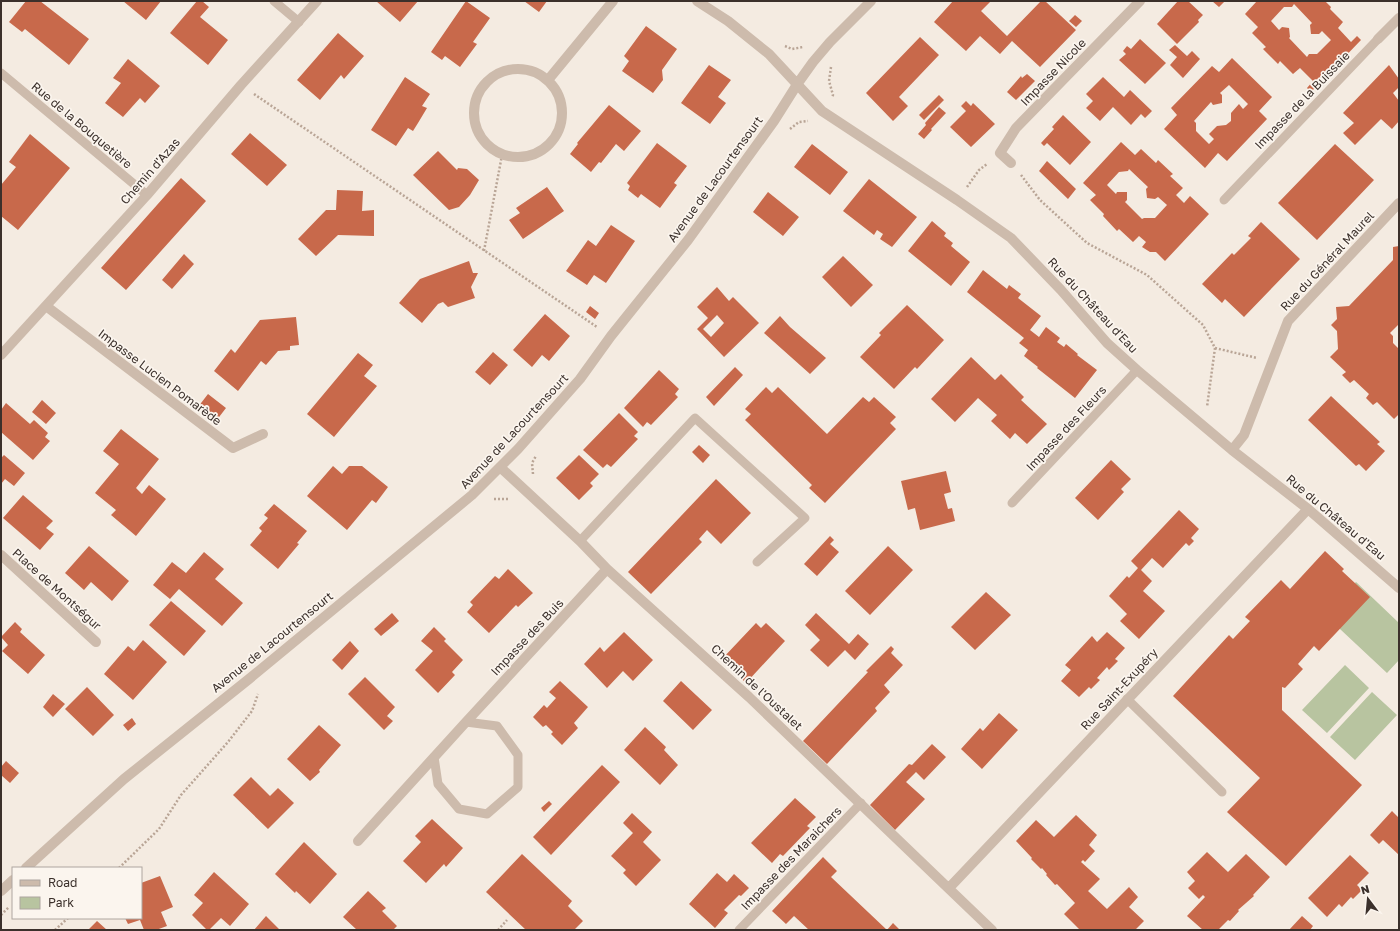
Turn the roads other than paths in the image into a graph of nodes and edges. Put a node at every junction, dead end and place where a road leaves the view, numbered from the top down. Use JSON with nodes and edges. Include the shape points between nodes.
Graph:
{"nodes":[{"id":1,"x":274,"y":1,"type":"edge"},
{"id":2,"x":317,"y":1,"type":"edge"},
{"id":3,"x":613,"y":1,"type":"edge"},
{"id":4,"x":697,"y":1,"type":"edge"},
{"id":5,"x":872,"y":1,"type":"edge"},
{"id":6,"x":1140,"y":1,"type":"edge"},
{"id":7,"x":1399,"y":18,"type":"edge"},
{"id":8,"x":299,"y":22,"type":"junction"},
{"id":9,"x":1378,"y":39,"type":"joint"},
{"id":10,"x":1,"y":73,"type":"edge"},
{"id":11,"x":548,"y":80,"type":"junction"},
{"id":12,"x":798,"y":83,"type":"junction"},
{"id":13,"x":1011,"y":163,"type":"road end"},
{"id":14,"x":148,"y":195,"type":"junction"},
{"id":15,"x":1224,"y":200,"type":"dead end"},
{"id":16,"x":1399,"y":203,"type":"edge"},
{"id":17,"x":46,"y":306,"type":"junction"},
{"id":18,"x":1,"y":355,"type":"edge"},
{"id":19,"x":1137,"y":370,"type":"junction"},
{"id":20,"x":262,"y":434,"type":"dead end"},
{"id":21,"x":1232,"y":450,"type":"junction"},
{"id":22,"x":500,"y":467,"type":"junction"},
{"id":23,"x":1012,"y":503,"type":"dead end"},
{"id":24,"x":1308,"y":509,"type":"junction"},
{"id":25,"x":580,"y":541,"type":"junction"},
{"id":26,"x":1,"y":555,"type":"edge"},
{"id":27,"x":757,"y":562,"type":"dead end"},
{"id":28,"x":607,"y":569,"type":"junction"},
{"id":29,"x":1399,"y":588,"type":"edge"},
{"id":30,"x":96,"y":642,"type":"dead end"},
{"id":31,"x":1127,"y":699,"type":"junction"},
{"id":32,"x":466,"y":722,"type":"junction"},
{"id":33,"x":434,"y":757,"type":"junction"},
{"id":34,"x":1222,"y":792,"type":"dead end"},
{"id":35,"x":861,"y":803,"type":"junction"},
{"id":36,"x":358,"y":841,"type":"dead end"},
{"id":37,"x":27,"y":867,"type":"edge"},
{"id":38,"x":12,"y":881,"type":"edge"},
{"id":39,"x":949,"y":888,"type":"junction"},
{"id":40,"x":1,"y":891,"type":"edge"},
{"id":41,"x":740,"y":930,"type":"edge"},
{"id":42,"x":992,"y":930,"type":"edge"}],
"edges":[{"from":1,"to":8,"type":"lane"},
{"from":2,"to":8,"type":"street","name":"Chemin d'Azas"},
{"from":3,"to":11,"type":"street"},
{"from":4,"to":12,"type":"street","name":"Rue du Château d'Eau","via":[[769,54]]},
{"from":5,"to":12,"type":"street","name":"Avenue de Lacourtensourt","via":[[830,42]]},
{"from":6,"to":13,"type":"street","name":"Impasse Nicole","via":[[1016,128],[1000,154]]},
{"from":7,"to":9,"type":"street","name":"Impasse de la Buissaie"},
{"from":8,"to":14,"type":"street","name":"Chemin d'Azas","via":[[241,85]]},
{"from":9,"to":15,"type":"lane","name":"Impasse de la Buissaie"},
{"from":10,"to":14,"type":"lane","name":"Rue de la Bouquetière"},
{"from":11,"to":11,"type":"street","via":[[533,71],[513,68],[494,75],[480,88],[473,108],[475,127],[485,144],[502,155],[522,158],[541,152],[556,138],[562,119],[560,99]]},
{"from":12,"to":19,"type":"street","name":"Rue du Château d'Eau","via":[[822,111],[1011,238],[1107,343]]},
{"from":12,"to":22,"type":"street","name":"Avenue de Lacourtensourt","via":[[774,121],[688,240],[580,379]]},
{"from":14,"to":17,"type":"street","name":"Chemin d'Azas"},
{"from":16,"to":21,"type":"street","name":"Rue du Général Maurel","via":[[1288,321],[1244,435]]},
{"from":17,"to":18,"type":"street","name":"Chemin d'Azas"},
{"from":17,"to":20,"type":"street","name":"Impasse Lucien Pomarède","via":[[233,448]]},
{"from":19,"to":21,"type":"street","name":"Rue du Château d'Eau"},
{"from":19,"to":23,"type":"lane","name":"Impasse des Fleurs"},
{"from":21,"to":24,"type":"street","name":"Rue du Château d'Eau"},
{"from":22,"to":25,"type":"street","name":"Chemin de l'Oustalet"},
{"from":22,"to":37,"type":"street","name":"Avenue de Lacourtensourt","via":[[472,495],[124,779]]},
{"from":24,"to":29,"type":"street","name":"Rue du Château d'Eau"},
{"from":24,"to":31,"type":"street","name":"Rue Saint-Exupéry"},
{"from":25,"to":27,"type":"lane","via":[[695,418],[805,518]]},
{"from":25,"to":28,"type":"street","name":"Chemin de l'Oustalet"},
{"from":26,"to":30,"type":"street","name":"Place de Montségur"},
{"from":28,"to":32,"type":"street","name":"Impasse des Buis"},
{"from":28,"to":35,"type":"street","name":"Chemin de l'Oustalet","via":[[749,697]]},
{"from":31,"to":34,"type":"lane"},
{"from":31,"to":39,"type":"street","name":"Rue Saint-Exupéry"},
{"from":32,"to":33,"type":"street","name":"Impasse des Buis"},
{"from":32,"to":33,"type":"lane","via":[[497,726],[518,755],[518,787],[487,814],[459,809],[438,784]]},
{"from":33,"to":36,"type":"street","name":"Impasse des Buis"},
{"from":35,"to":39,"type":"street","name":"Chemin de l'Oustalet"},
{"from":35,"to":41,"type":"lane","name":"Impasse des Maraichers"},
{"from":38,"to":40,"type":"street"},
{"from":39,"to":42,"type":"street","name":"Chemin de l'Oustalet"}]}
